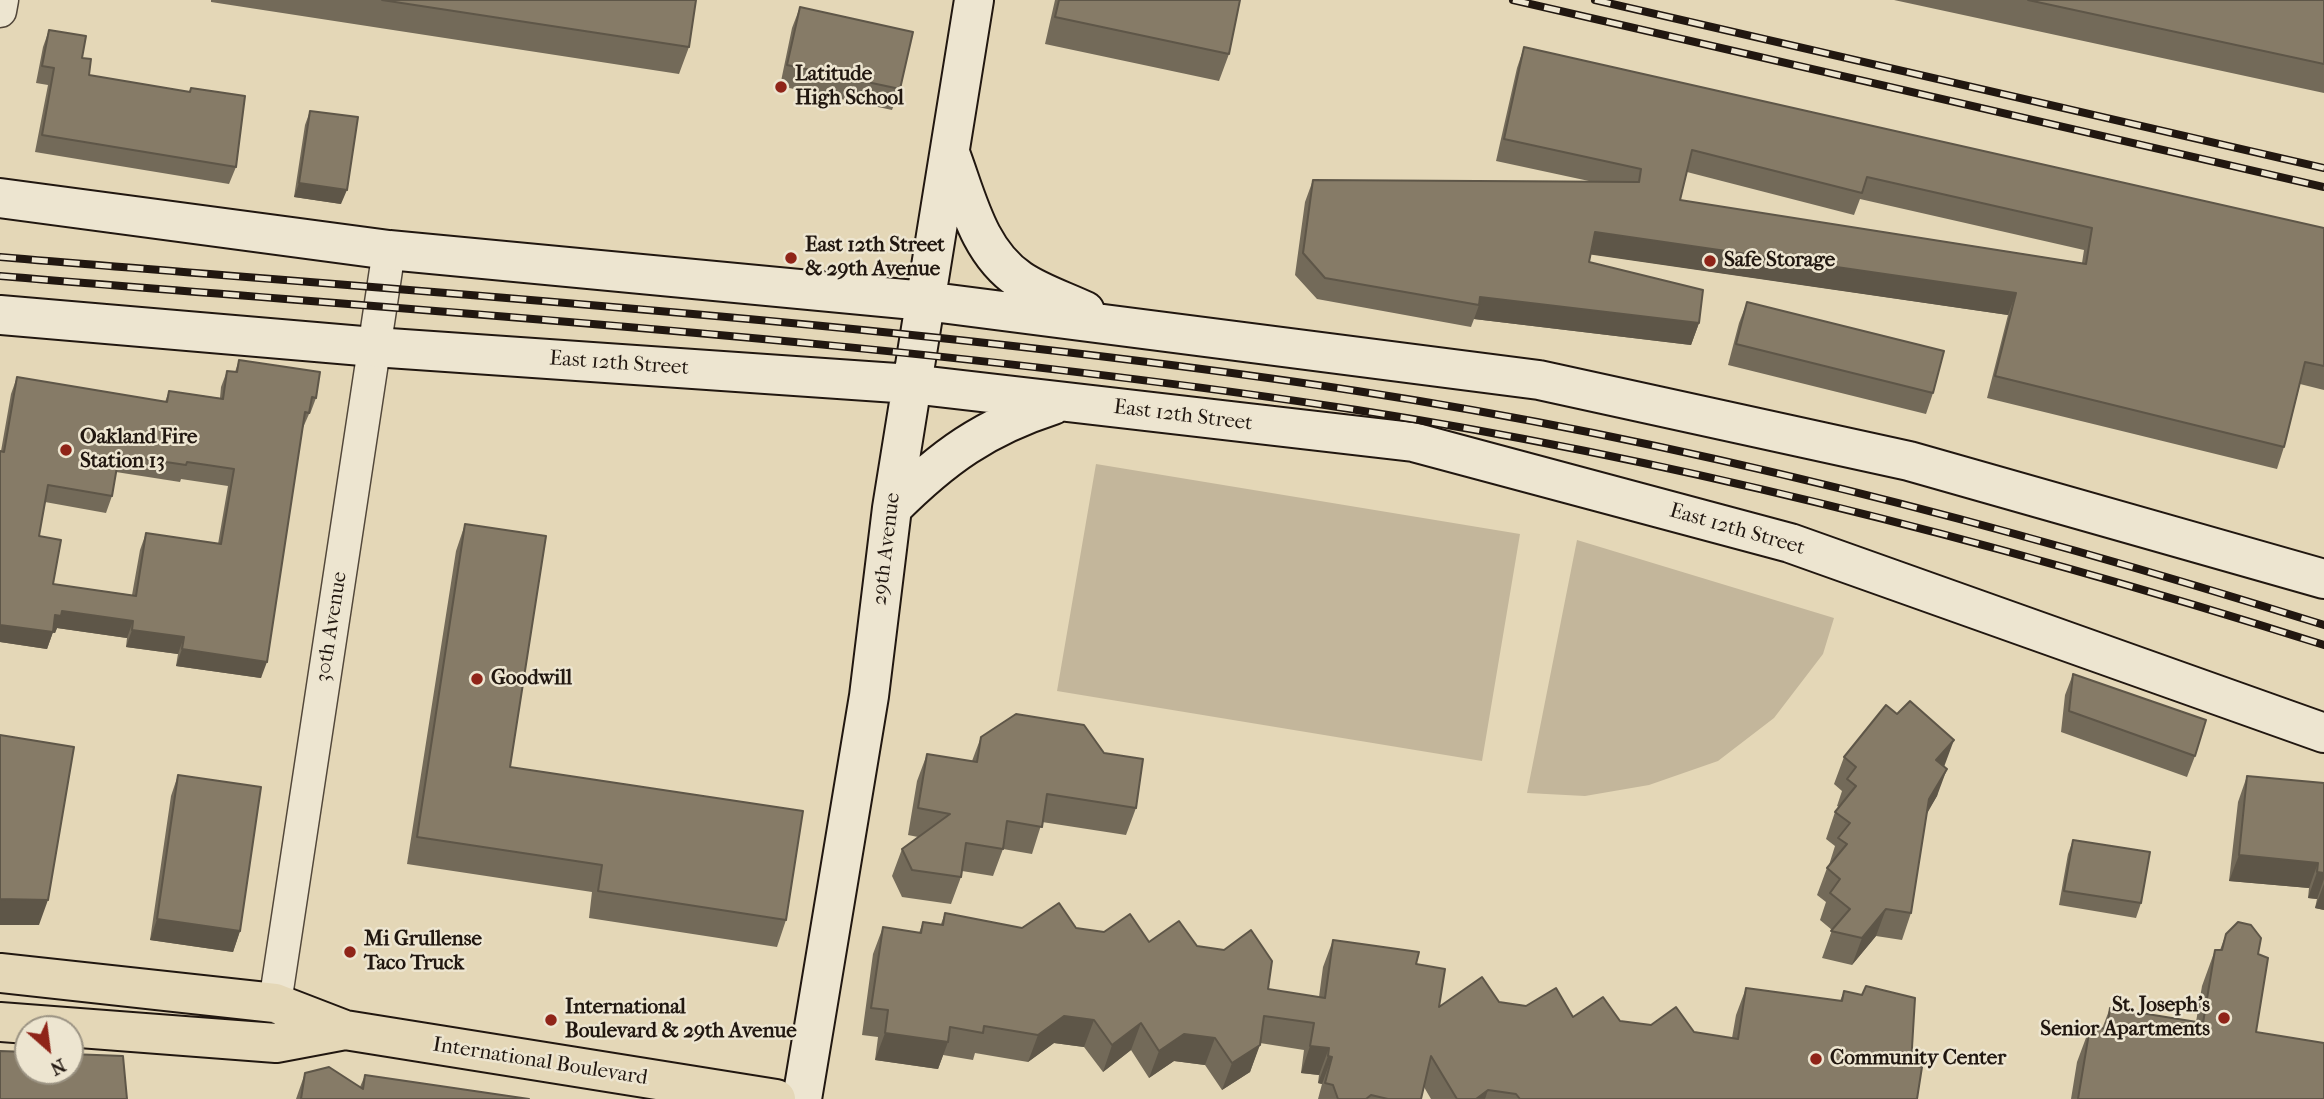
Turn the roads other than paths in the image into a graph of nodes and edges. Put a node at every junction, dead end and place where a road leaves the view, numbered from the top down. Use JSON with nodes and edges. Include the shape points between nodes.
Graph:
{"nodes":[{"id":1,"x":2,"y":0,"type":"edge"},
{"id":2,"x":974,"y":0,"type":"edge"},
{"id":3,"x":0,"y":11,"type":"edge"},
{"id":4,"x":949,"y":150,"type":"junction"},
{"id":5,"x":0,"y":198,"type":"edge"},
{"id":6,"x":389,"y":250,"type":"junction"},
{"id":7,"x":925,"y":301,"type":"junction"},
{"id":8,"x":0,"y":315,"type":"edge"},
{"id":9,"x":1118,"y":326,"type":"junction"},
{"id":10,"x":374,"y":347,"type":"junction"},
{"id":11,"x":911,"y":384,"type":"junction"},
{"id":12,"x":1061,"y":402,"type":"junction"},
{"id":13,"x":892,"y":508,"type":"junction"},
{"id":14,"x":2324,"y":579,"type":"edge"},
{"id":15,"x":2324,"y":733,"type":"edge"},
{"id":16,"x":0,"y":973,"type":"edge"},
{"id":17,"x":275,"y":1003,"type":"junction"},
{"id":18,"x":0,"y":1022,"type":"edge"},
{"id":19,"x":345,"y":1030,"type":"junction"},
{"id":20,"x":776,"y":1099,"type":"edge"},
{"id":21,"x":802,"y":1099,"type":"edge"}],
"edges":[{"from":1,"to":3,"type":"street"},
{"from":2,"to":4,"type":"main road","name":"29th Avenue"},
{"from":4,"to":7,"type":"main road","name":"29th Avenue"},
{"from":4,"to":9,"type":"main road","via":[[978,229],[995,257],[1020,281]]},
{"from":5,"to":6,"type":"main road"},
{"from":6,"to":7,"type":"main road"},
{"from":6,"to":10,"type":"street","name":"30th Avenue"},
{"from":7,"to":9,"type":"main road"},
{"from":7,"to":11,"type":"main road","name":"29th Avenue"},
{"from":8,"to":10,"type":"main road","name":"East 12th Street"},
{"from":9,"to":14,"type":"main road","via":[[1539,380],[1909,461]]},
{"from":10,"to":11,"type":"main road","name":"East 12th Street"},
{"from":10,"to":17,"type":"street","name":"30th Avenue"},
{"from":11,"to":12,"type":"main road","name":"East 12th Street"},
{"from":11,"to":13,"type":"main road","name":"29th Avenue"},
{"from":12,"to":13,"type":"main road","via":[[1009,419],[959,447]]},
{"from":12,"to":15,"type":"main road","name":"East 12th Street","via":[[1413,442],[1790,544]]},
{"from":13,"to":21,"type":"main road","name":"29th Avenue","via":[[869,696]]},
{"from":16,"to":17,"type":"main road","name":"International Boulevard"},
{"from":17,"to":19,"type":"main road","name":"International Boulevard"},
{"from":18,"to":19,"type":"main road","name":"International Boulevard","via":[[276,1043]]},
{"from":19,"to":20,"type":"main road","name":"International Boulevard"}]}
